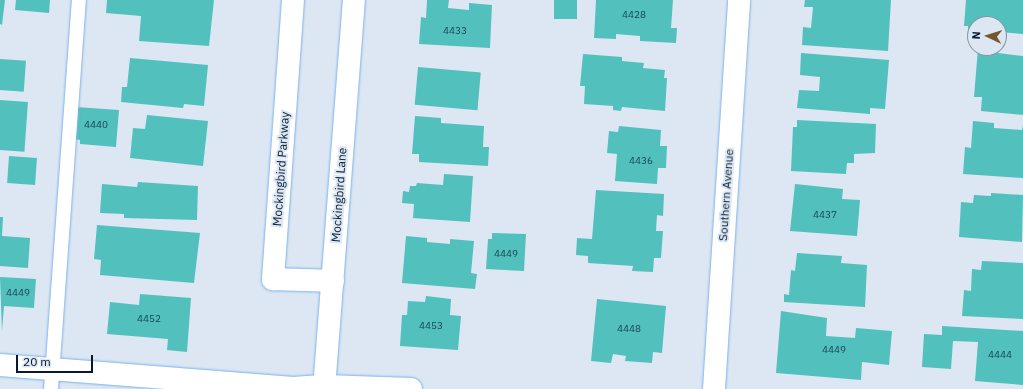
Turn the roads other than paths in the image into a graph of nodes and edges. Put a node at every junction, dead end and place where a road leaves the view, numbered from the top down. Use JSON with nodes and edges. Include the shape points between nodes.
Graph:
{"nodes":[{"id":1,"x":79,"y":0,"type":"edge"},
{"id":2,"x":293,"y":0,"type":"edge"},
{"id":3,"x":354,"y":0,"type":"edge"},
{"id":4,"x":739,"y":0,"type":"edge"},
{"id":5,"x":333,"y":281,"type":"junction"},
{"id":6,"x":0,"y":366,"type":"edge"},
{"id":7,"x":52,"y":379,"type":"edge"},
{"id":8,"x":325,"y":388,"type":"edge"},
{"id":9,"x":411,"y":389,"type":"edge"},
{"id":10,"x":714,"y":389,"type":"edge"}],
"edges":[{"from":1,"to":7,"type":"lane"},
{"from":2,"to":5,"type":"street","name":"Mockingbird Parkway","via":[[273,278]]},
{"from":3,"to":5,"type":"street","name":"Mockingbird Lane"},
{"from":4,"to":10,"type":"street","name":"Southern Avenue"},
{"from":5,"to":8,"type":"street","name":"Mockingbird Lane"},
{"from":6,"to":7,"type":"street"},
{"from":7,"to":8,"type":"street"},
{"from":8,"to":9,"type":"street","via":[[356,385]]}]}
